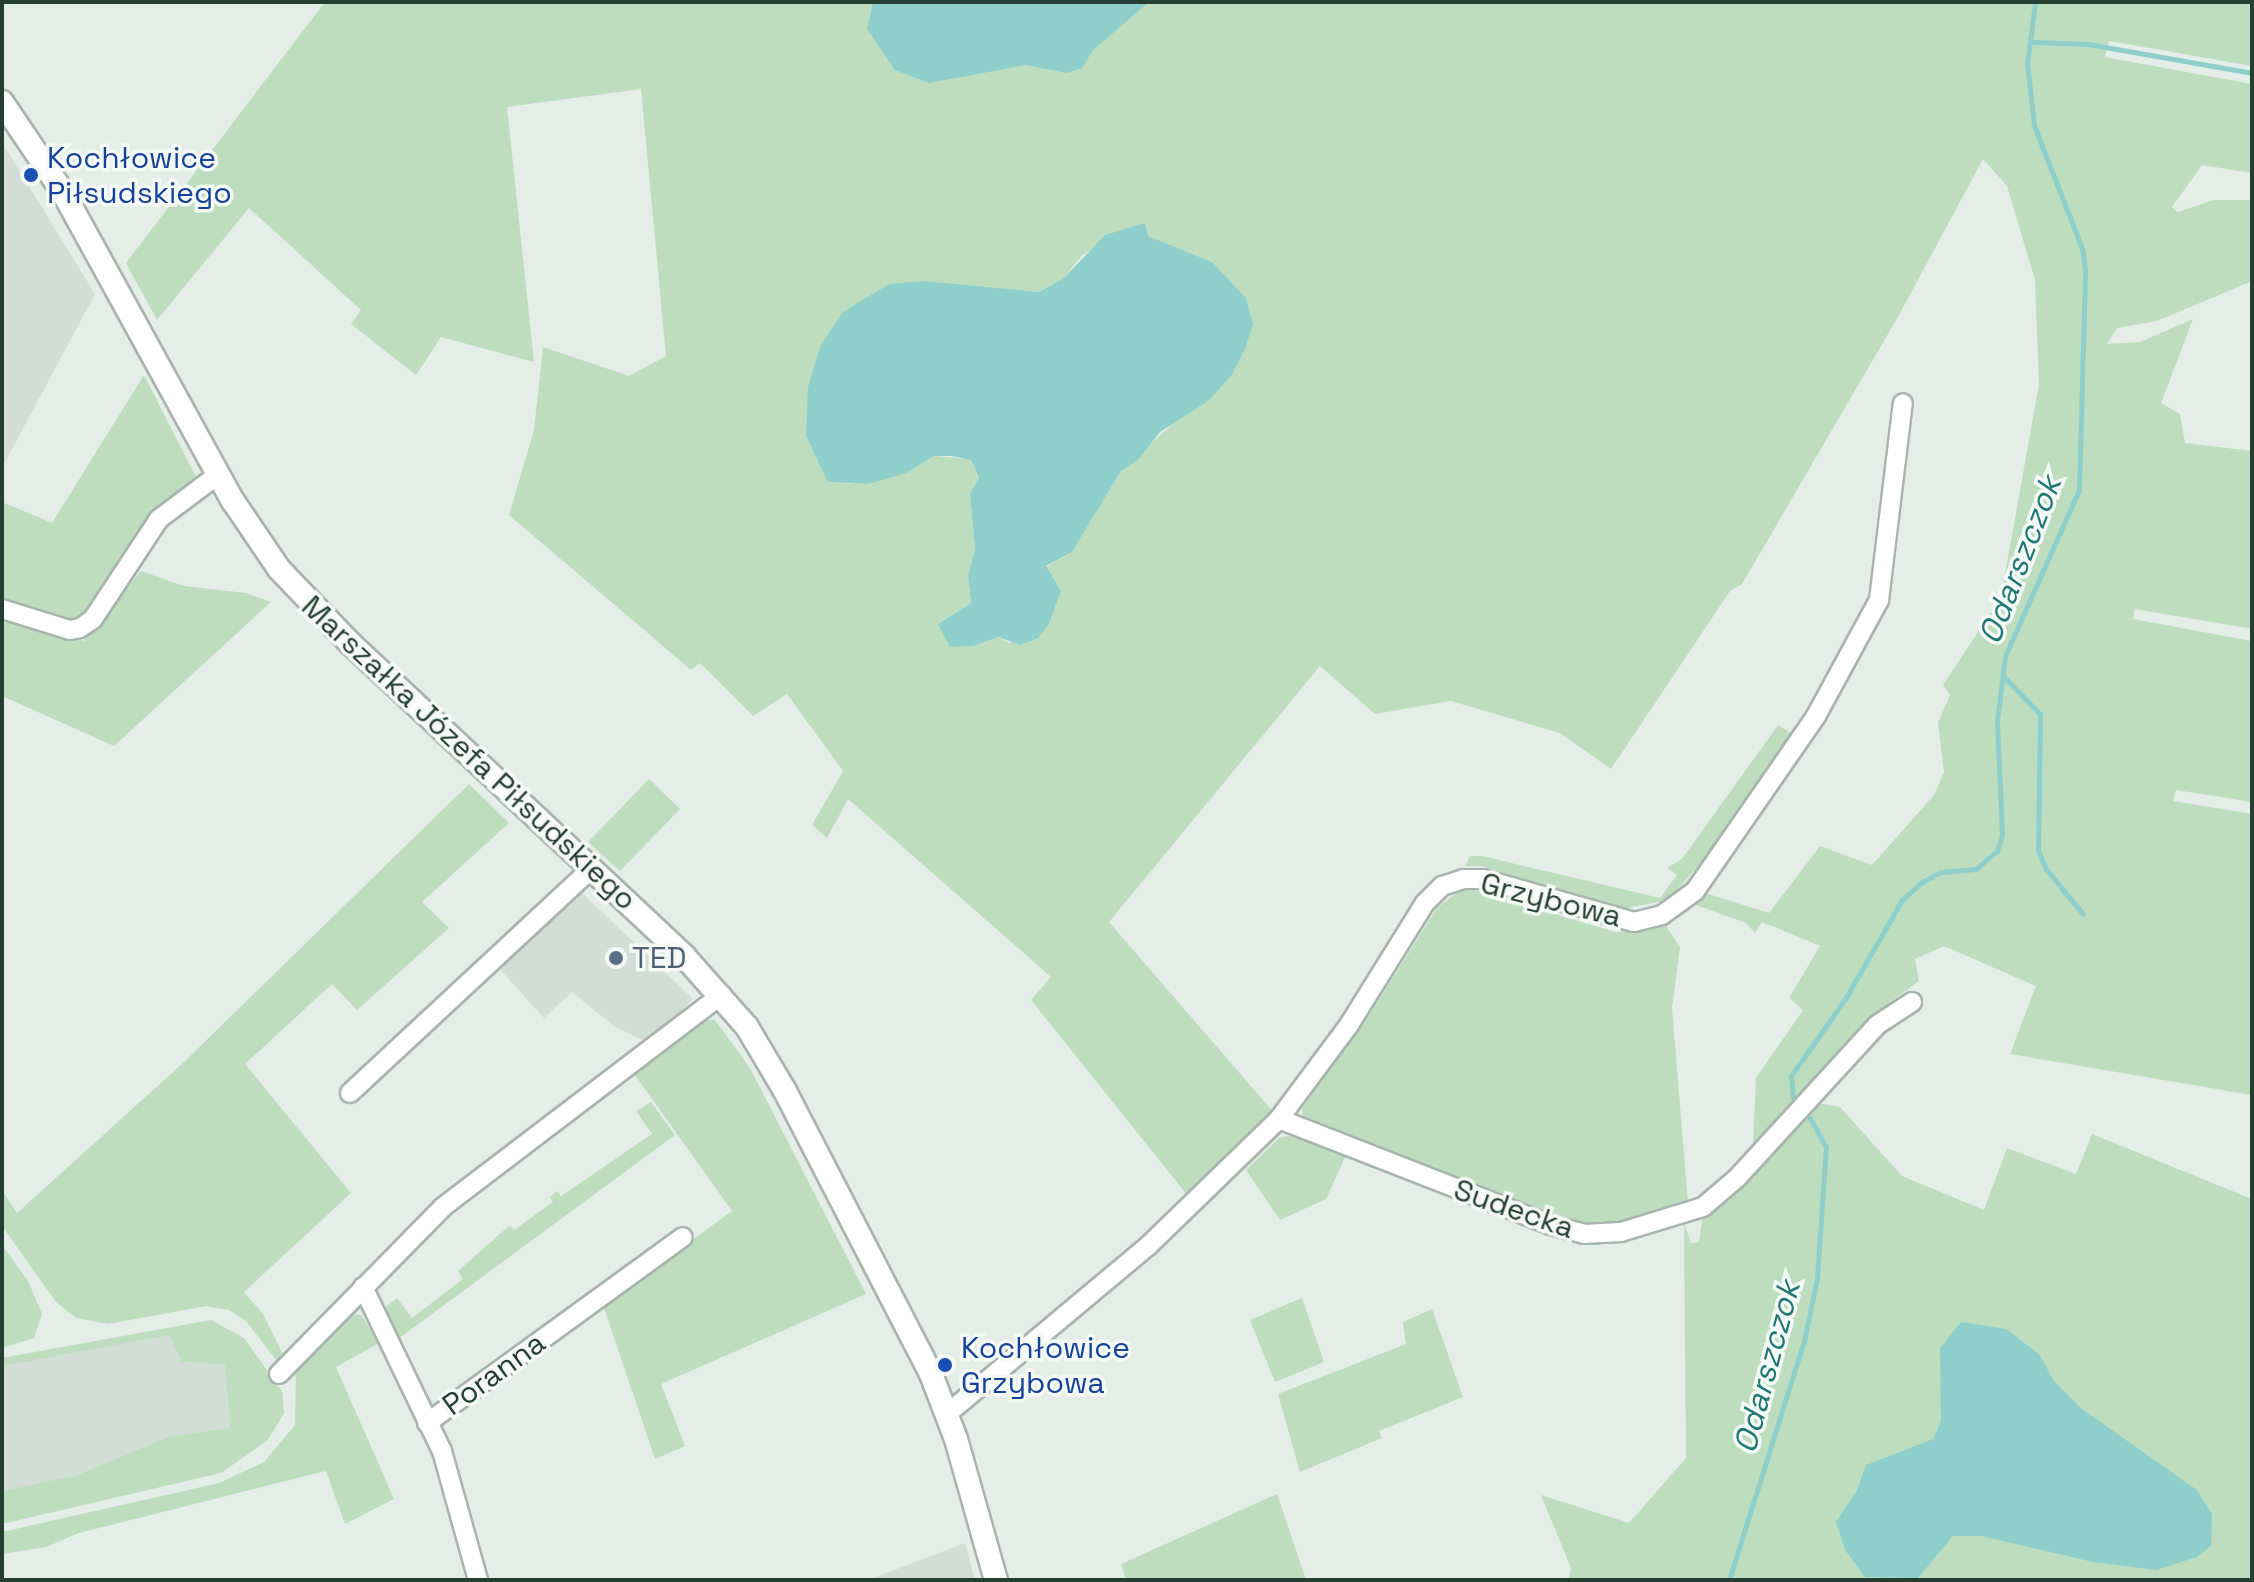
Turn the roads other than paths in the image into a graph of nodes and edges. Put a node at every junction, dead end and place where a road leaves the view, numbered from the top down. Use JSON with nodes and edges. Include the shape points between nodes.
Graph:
{"nodes":[{"id":1,"x":2,"y":102,"type":"edge"},
{"id":2,"x":1903,"y":403,"type":"dead end"},
{"id":3,"x":219,"y":474,"type":"junction"},
{"id":4,"x":2,"y":609,"type":"edge"},
{"id":5,"x":591,"y":869,"type":"junction"},
{"id":6,"x":721,"y":995,"type":"junction"},
{"id":7,"x":1912,"y":1002,"type":"dead end"},
{"id":8,"x":350,"y":1093,"type":"dead end"},
{"id":9,"x":1279,"y":1119,"type":"junction"},
{"id":10,"x":683,"y":1237,"type":"dead end"},
{"id":11,"x":363,"y":1287,"type":"junction"},
{"id":12,"x":279,"y":1374,"type":"dead end"},
{"id":13,"x":947,"y":1414,"type":"junction"},
{"id":14,"x":427,"y":1423,"type":"junction"},
{"id":15,"x":478,"y":1580,"type":"edge"},
{"id":16,"x":996,"y":1580,"type":"edge"}],
"edges":[{"from":1,"to":3,"type":"street","name":"Marszałka Józefa Piłsudskiego","via":[[89,236]]},
{"from":2,"to":9,"type":"street","name":"Grzybowa","via":[[1879,600],[1816,716],[1695,891],[1662,915],[1634,922],[1483,879],[1442,886],[1425,903],[1349,1025]]},
{"from":3,"to":4,"type":"street","via":[[159,519],[93,619],[80,628],[70,630]]},
{"from":3,"to":5,"type":"street","name":"Marszałka Józefa Piłsudskiego","via":[[294,587]]},
{"from":5,"to":6,"type":"street","name":"Marszałka Józefa Piłsudskiego"},
{"from":5,"to":8,"type":"street"},
{"from":6,"to":11,"type":"street","via":[[454,1199]]},
{"from":6,"to":13,"type":"street","name":"Marszałka Józefa Piłsudskiego","via":[[785,1091]]},
{"from":7,"to":9,"type":"street","name":"Sudecka","via":[[1877,1025],[1737,1178],[1703,1207],[1621,1232],[1584,1234],[1551,1225]]},
{"from":9,"to":13,"type":"street","name":"Grzybowa","via":[[1167,1229]]},
{"from":10,"to":14,"type":"street","name":"Poranna"},
{"from":11,"to":12,"type":"street"},
{"from":11,"to":14,"type":"street","name":"Poranna"},
{"from":13,"to":16,"type":"street","name":"Marszałka Józefa Piłsudskiego"},
{"from":14,"to":15,"type":"street","via":[[457,1494]]}]}
